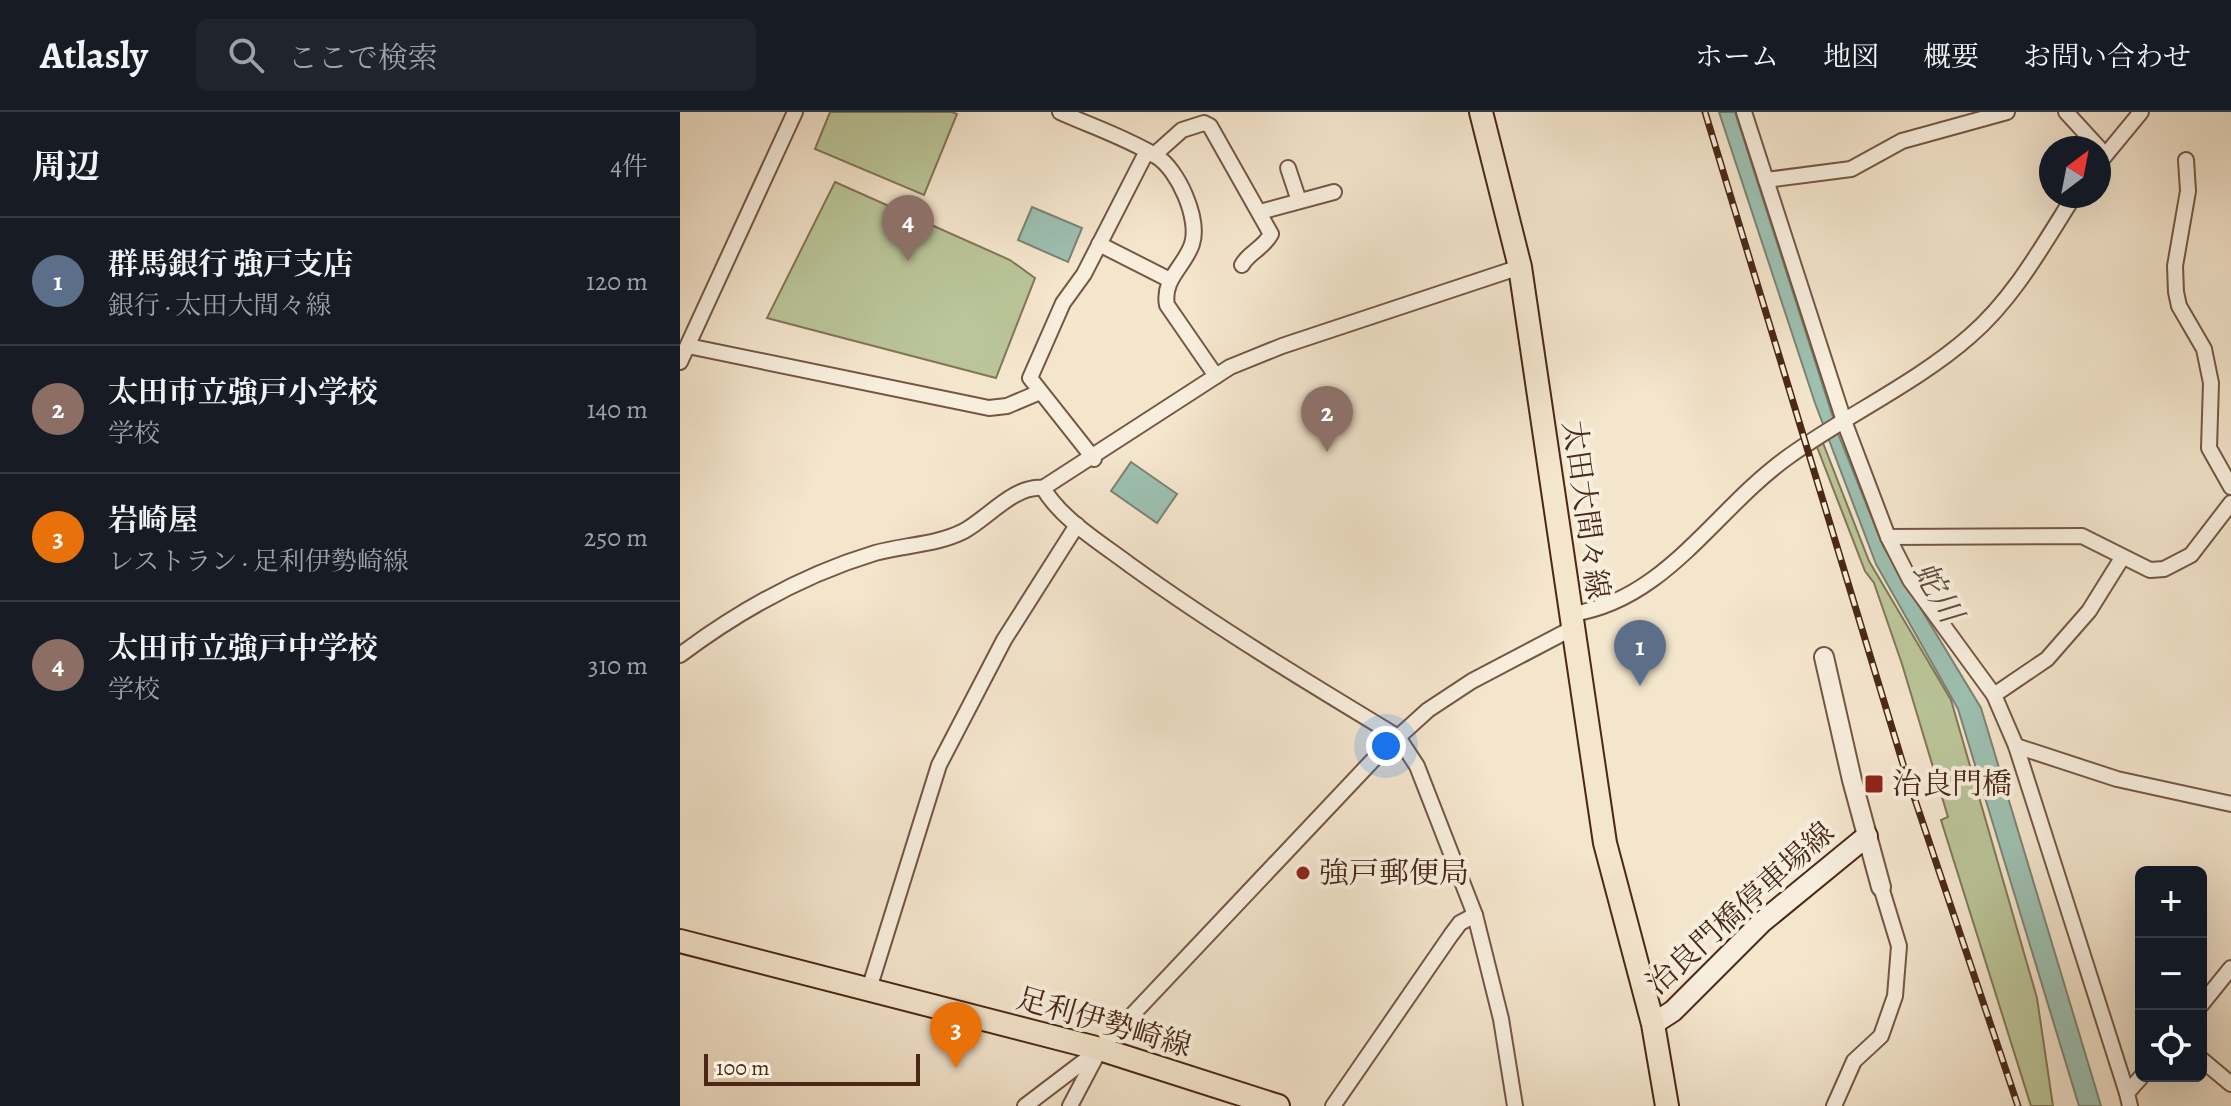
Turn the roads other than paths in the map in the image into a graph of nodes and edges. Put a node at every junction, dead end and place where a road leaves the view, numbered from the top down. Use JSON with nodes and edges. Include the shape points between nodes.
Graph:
{"nodes":[{"id":1,"x":795,"y":112,"type":"edge"},
{"id":2,"x":1060,"y":112,"type":"edge"},
{"id":3,"x":1481,"y":112,"type":"edge"},
{"id":4,"x":1744,"y":112,"type":"edge"},
{"id":5,"x":2007,"y":112,"type":"edge"},
{"id":6,"x":2066,"y":112,"type":"edge"},
{"id":7,"x":2141,"y":112,"type":"edge"},
{"id":8,"x":2086,"y":136,"type":"edge"},
{"id":9,"x":2111,"y":142,"type":"edge"},
{"id":10,"x":1150,"y":153,"type":"junction"},
{"id":11,"x":2186,"y":160,"type":"dead end"},
{"id":12,"x":1288,"y":168,"type":"dead end"},
{"id":13,"x":1766,"y":180,"type":"junction"},
{"id":14,"x":1334,"y":192,"type":"dead end"},
{"id":15,"x":1299,"y":201,"type":"junction"},
{"id":16,"x":2066,"y":208,"type":"edge"},
{"id":17,"x":1260,"y":212,"type":"junction"},
{"id":18,"x":1099,"y":244,"type":"junction"},
{"id":19,"x":1242,"y":265,"type":"dead end"},
{"id":20,"x":1520,"y":267,"type":"junction"},
{"id":21,"x":1170,"y":280,"type":"junction"},
{"id":22,"x":688,"y":346,"type":"junction"},
{"id":23,"x":680,"y":362,"type":"edge"},
{"id":24,"x":1216,"y":376,"type":"junction"},
{"id":25,"x":1040,"y":392,"type":"junction"},
{"id":26,"x":1842,"y":422,"type":"junction"},
{"id":27,"x":1094,"y":459,"type":"junction"},
{"id":28,"x":2231,"y":487,"type":"edge"},
{"id":29,"x":1043,"y":488,"type":"junction"},
{"id":30,"x":2231,"y":503,"type":"edge"},
{"id":31,"x":1077,"y":525,"type":"junction"},
{"id":32,"x":1888,"y":537,"type":"junction"},
{"id":33,"x":2122,"y":558,"type":"junction"},
{"id":34,"x":1572,"y":621,"type":"junction"},
{"id":35,"x":680,"y":655,"type":"edge"},
{"id":36,"x":1824,"y":657,"type":"dead end"},
{"id":37,"x":1994,"y":695,"type":"junction"},
{"id":38,"x":1398,"y":737,"type":"junction"},
{"id":39,"x":2016,"y":746,"type":"junction"},
{"id":40,"x":2231,"y":804,"type":"edge"},
{"id":41,"x":1867,"y":836,"type":"junction"},
{"id":42,"x":1881,"y":887,"type":"joint"},
{"id":43,"x":1475,"y":915,"type":"junction"},
{"id":44,"x":680,"y":941,"type":"edge"},
{"id":45,"x":2231,"y":968,"type":"edge"},
{"id":46,"x":869,"y":989,"type":"junction"},
{"id":47,"x":2207,"y":998,"type":"edge"},
{"id":48,"x":1653,"y":1024,"type":"junction"},
{"id":49,"x":1100,"y":1049,"type":"junction"},
{"id":50,"x":2207,"y":1064,"type":"edge"},
{"id":51,"x":2138,"y":1082,"type":"edge"},
{"id":52,"x":2231,"y":1084,"type":"edge"},
{"id":53,"x":2128,"y":1100,"type":"edge"},
{"id":54,"x":1025,"y":1106,"type":"edge"},
{"id":55,"x":1070,"y":1106,"type":"edge"},
{"id":56,"x":1278,"y":1106,"type":"edge"},
{"id":57,"x":1333,"y":1106,"type":"edge"},
{"id":58,"x":1515,"y":1106,"type":"edge"},
{"id":59,"x":1667,"y":1106,"type":"edge"},
{"id":60,"x":1834,"y":1106,"type":"edge"}],
"edges":[{"from":1,"to":22,"type":"street"},
{"from":2,"to":10,"type":"street"},
{"from":3,"to":20,"type":"main road","name":"太田大間々線"},
{"from":4,"to":13,"type":"street"},
{"from":5,"to":13,"type":"street","via":[[1902,141],[1851,169]]},
{"from":6,"to":8,"type":"street"},
{"from":7,"to":9,"type":"street"},
{"from":10,"to":17,"type":"street","via":[[1182,130],[1210,126]]},
{"from":10,"to":18,"type":"street"},
{"from":10,"to":21,"type":"street","via":[[1166,165],[1194,219],[1192,245]]},
{"from":11,"to":28,"type":"street","via":[[2188,191],[2175,266],[2176,292],[2204,349],[2211,383],[2209,448]]},
{"from":12,"to":15,"type":"street"},
{"from":13,"to":26,"type":"street"},
{"from":14,"to":15,"type":"street"},
{"from":15,"to":17,"type":"street"},
{"from":16,"to":26,"type":"street","via":[[2021,278],[1968,338]]},
{"from":17,"to":19,"type":"street","via":[[1271,234]]},
{"from":18,"to":21,"type":"street"},
{"from":18,"to":25,"type":"street","via":[[1034,364],[1030,378]]},
{"from":20,"to":24,"type":"street","via":[[1282,346]]},
{"from":20,"to":34,"type":"main road","name":"太田大間々線"},
{"from":21,"to":24,"type":"street","via":[[1167,305]]},
{"from":22,"to":23,"type":"street"},
{"from":22,"to":25,"type":"street","via":[[989,408]]},
{"from":24,"to":27,"type":"street"},
{"from":25,"to":27,"type":"street"},
{"from":26,"to":32,"type":"street"},
{"from":26,"to":34,"type":"street","via":[[1770,471],[1652,583]]},
{"from":27,"to":29,"type":"street"},
{"from":29,"to":31,"type":"street"},
{"from":29,"to":35,"type":"street","via":[[1011,498],[963,531],[800,580],[732,616]]},
{"from":30,"to":33,"type":"street","via":[[2178,564],[2150,570]]},
{"from":31,"to":38,"type":"street","via":[[1223,630]]},
{"from":31,"to":46,"type":"street","via":[[1004,640],[939,765]]},
{"from":32,"to":33,"type":"street","via":[[2082,536]]},
{"from":32,"to":37,"type":"street","via":[[1910,580]]},
{"from":33,"to":37,"type":"street","via":[[2089,611],[2047,659]]},
{"from":34,"to":38,"type":"street","via":[[1428,710]]},
{"from":34,"to":48,"type":"main road","name":"太田大間々線","via":[[1605,843]]},
{"from":36,"to":41,"type":"street"},
{"from":37,"to":39,"type":"street"},
{"from":38,"to":43,"type":"street","via":[[1417,766]]},
{"from":38,"to":49,"type":"street"},
{"from":39,"to":40,"type":"street","via":[[2117,779]]},
{"from":39,"to":53,"type":"street"},
{"from":41,"to":42,"type":"street"},
{"from":41,"to":48,"type":"main road","name":"治良門橋停車場線","via":[[1762,922],[1673,1011]]},
{"from":42,"to":60,"type":"street","via":[[1899,946],[1895,996],[1881,1036],[1854,1061]]},
{"from":43,"to":57,"type":"street","via":[[1451,935]]},
{"from":43,"to":58,"type":"street","via":[[1501,1019]]},
{"from":44,"to":46,"type":"main road","name":"足利伊勢崎線"},
{"from":45,"to":47,"type":"street"},
{"from":46,"to":49,"type":"main road","name":"足利伊勢崎線"},
{"from":48,"to":59,"type":"main road","name":"太田大間々線"},
{"from":49,"to":54,"type":"street"},
{"from":49,"to":55,"type":"street"},
{"from":49,"to":56,"type":"main road","name":"足利伊勢崎線"},
{"from":50,"to":52,"type":"street"},
{"from":51,"to":53,"type":"street"}]}
